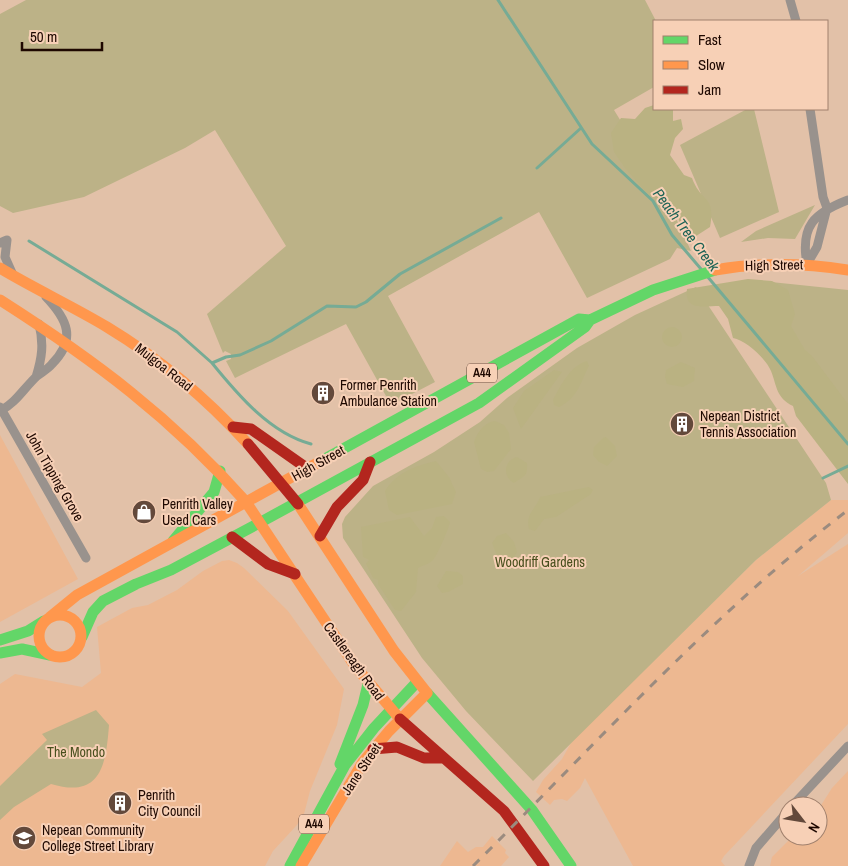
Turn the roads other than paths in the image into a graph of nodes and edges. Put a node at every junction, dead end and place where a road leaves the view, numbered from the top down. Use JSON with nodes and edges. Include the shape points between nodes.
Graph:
{"nodes":[{"id":1,"x":790,"y":0,"type":"edge"},
{"id":2,"x":796,"y":20,"type":"edge"},
{"id":3,"x":810,"y":110,"type":"edge"},
{"id":4,"x":848,"y":200,"type":"edge"},
{"id":5,"x":827,"y":208,"type":"junction"},
{"id":6,"x":0,"y":243,"type":"edge"},
{"id":7,"x":807,"y":264,"type":"junction"},
{"id":8,"x":0,"y":268,"type":"edge"},
{"id":9,"x":848,"y":270,"type":"edge"},
{"id":10,"x":13,"y":275,"type":"junction"},
{"id":11,"x":42,"y":293,"type":"junction"},
{"id":12,"x":0,"y":300,"type":"edge"},
{"id":13,"x":590,"y":320,"type":"junction"},
{"id":14,"x":39,"y":324,"type":"junction"},
{"id":15,"x":67,"y":343,"type":"junction"},
{"id":16,"x":36,"y":377,"type":"junction"},
{"id":17,"x":1,"y":410,"type":"edge"},
{"id":18,"x":233,"y":427,"type":"junction"},
{"id":19,"x":370,"y":462,"type":"junction"},
{"id":20,"x":308,"y":468,"type":"junction"},
{"id":21,"x":220,"y":471,"type":"junction"},
{"id":22,"x":282,"y":482,"type":"junction"},
{"id":23,"x":246,"y":502,"type":"junction"},
{"id":24,"x":298,"y":504,"type":"junction"},
{"id":25,"x":261,"y":522,"type":"junction"},
{"id":26,"x":320,"y":536,"type":"junction"},
{"id":27,"x":232,"y":537,"type":"junction"},
{"id":28,"x":174,"y":541,"type":"junction"},
{"id":29,"x":86,"y":558,"type":"dead end"},
{"id":30,"x":296,"y":574,"type":"junction"},
{"id":31,"x":48,"y":619,"type":"junction"},
{"id":32,"x":82,"y":637,"type":"junction"},
{"id":33,"x":0,"y":640,"type":"edge"},
{"id":34,"x":0,"y":653,"type":"edge"},
{"id":35,"x":52,"y":655,"type":"junction"},
{"id":36,"x":415,"y":679,"type":"junction"},
{"id":37,"x":368,"y":684,"type":"junction"},
{"id":38,"x":427,"y":693,"type":"junction"},
{"id":39,"x":390,"y":709,"type":"junction"},
{"id":40,"x":400,"y":719,"type":"junction"},
{"id":41,"x":848,"y":746,"type":"edge"},
{"id":42,"x":372,"y":749,"type":"junction"},
{"id":43,"x":444,"y":758,"type":"junction"},
{"id":44,"x":335,"y":780,"type":"junction"},
{"id":45,"x":801,"y":796,"type":"edge"},
{"id":46,"x":778,"y":822,"type":"edge"},
{"id":47,"x":290,"y":866,"type":"edge"},
{"id":48,"x":301,"y":866,"type":"edge"},
{"id":49,"x":544,"y":866,"type":"edge"},
{"id":50,"x":571,"y":866,"type":"edge"},
{"id":51,"x":749,"y":866,"type":"edge"}],
"edges":[{"from":1,"to":2,"type":"street"},
{"from":3,"to":5,"type":"street"},
{"from":4,"to":5,"type":"street"},
{"from":5,"to":7,"type":"street","via":[[811,224],[807,234],[804,245]]},
{"from":6,"to":10,"type":"street","via":[[7,240],[5,257]]},
{"from":7,"to":9,"type":"main road","name":"High Street","number":"A44"},
{"from":7,"to":13,"type":"main road","name":"High Street","number":"A44","via":[[773,263],[692,274],[642,292]]},
{"from":8,"to":10,"type":"main road","name":"Mulgoa Road"},
{"from":10,"to":11,"type":"main road","name":"Mulgoa Road"},
{"from":11,"to":15,"type":"street","via":[[64,317]]},
{"from":11,"to":18,"type":"main road","name":"Mulgoa Road","via":[[101,323],[142,350],[197,393]]},
{"from":12,"to":14,"type":"main road"},
{"from":13,"to":19,"type":"main road","name":"High Street","number":"A44","via":[[585,327],[479,403]]},
{"from":13,"to":20,"type":"main road","name":"High Street","number":"A44","via":[[579,319]]},
{"from":14,"to":15,"type":"main road"},
{"from":14,"to":16,"type":"street","via":[[43,356]]},
{"from":15,"to":16,"type":"street","via":[[53,364]]},
{"from":15,"to":21,"type":"main road","via":[[162,414]]},
{"from":16,"to":17,"type":"street","via":[[15,401]]},
{"from":17,"to":29,"type":"street","name":"John Tipping Grove"},
{"from":18,"to":20,"type":"main road","via":[[251,429]]},
{"from":18,"to":22,"type":"main road","name":"Mulgoa Road"},
{"from":19,"to":24,"type":"main road","name":"High Street","number":"A44"},
{"from":19,"to":26,"type":"main road","via":[[362,480],[337,507]]},
{"from":20,"to":22,"type":"main road","name":"High Street","number":"A44"},
{"from":21,"to":23,"type":"main road"},
{"from":21,"to":28,"type":"main road","via":[[214,492]]},
{"from":22,"to":23,"type":"main road","name":"High Street","number":"A44"},
{"from":22,"to":24,"type":"main road","name":"Mulgoa Road"},
{"from":23,"to":25,"type":"main road","name":"Castlereagh Road"},
{"from":23,"to":28,"type":"main road","name":"High Street"},
{"from":24,"to":25,"type":"main road","name":"High Street"},
{"from":24,"to":26,"type":"main road"},
{"from":25,"to":27,"type":"main road","name":"High Street"},
{"from":25,"to":30,"type":"main road","name":"Castlereagh Road"},
{"from":26,"to":36,"type":"main road"},
{"from":27,"to":30,"type":"main road","via":[[268,564]]},
{"from":27,"to":32,"type":"main road","name":"High Street","via":[[103,601],[93,612]]},
{"from":28,"to":31,"type":"main road","name":"High Street","via":[[77,595]]},
{"from":30,"to":37,"type":"main road","name":"Castlereagh Road"},
{"from":31,"to":32,"type":"main road","via":[[63,615],[74,620]]},
{"from":31,"to":33,"type":"main road","name":"High Street","via":[[28,631]]},
{"from":31,"to":35,"type":"main road","via":[[39,637],[43,648]]},
{"from":32,"to":35,"type":"main road","via":[[70,655]]},
{"from":34,"to":35,"type":"main road","via":[[22,649]]},
{"from":36,"to":38,"type":"main road"},
{"from":36,"to":39,"type":"main road","name":"Jane Street","number":"A44"},
{"from":37,"to":39,"type":"main road","name":"Castlereagh Road"},
{"from":37,"to":44,"type":"main road","number":"A44","via":[[366,698],[346,743]]},
{"from":38,"to":40,"type":"main road","name":"Jane Street","number":"A44"},
{"from":38,"to":50,"type":"main road","via":[[538,817]]},
{"from":39,"to":40,"type":"main road","name":"Castlereagh Road"},
{"from":39,"to":44,"type":"main road","name":"Jane Street","number":"A44","via":[[364,738]]},
{"from":40,"to":42,"type":"main road","name":"Jane Street","number":"A44"},
{"from":40,"to":43,"type":"main road","name":"Castlereagh Road"},
{"from":41,"to":45,"type":"street"},
{"from":42,"to":43,"type":"main road","via":[[398,748],[429,761]]},
{"from":42,"to":48,"type":"main road","name":"Jane Street","number":"A44"},
{"from":43,"to":49,"type":"main road","name":"Castlereagh Road","via":[[504,812]]},
{"from":44,"to":47,"type":"main road","name":"Jane Street","number":"A44"},
{"from":46,"to":51,"type":"street","via":[[759,843]]}]}
